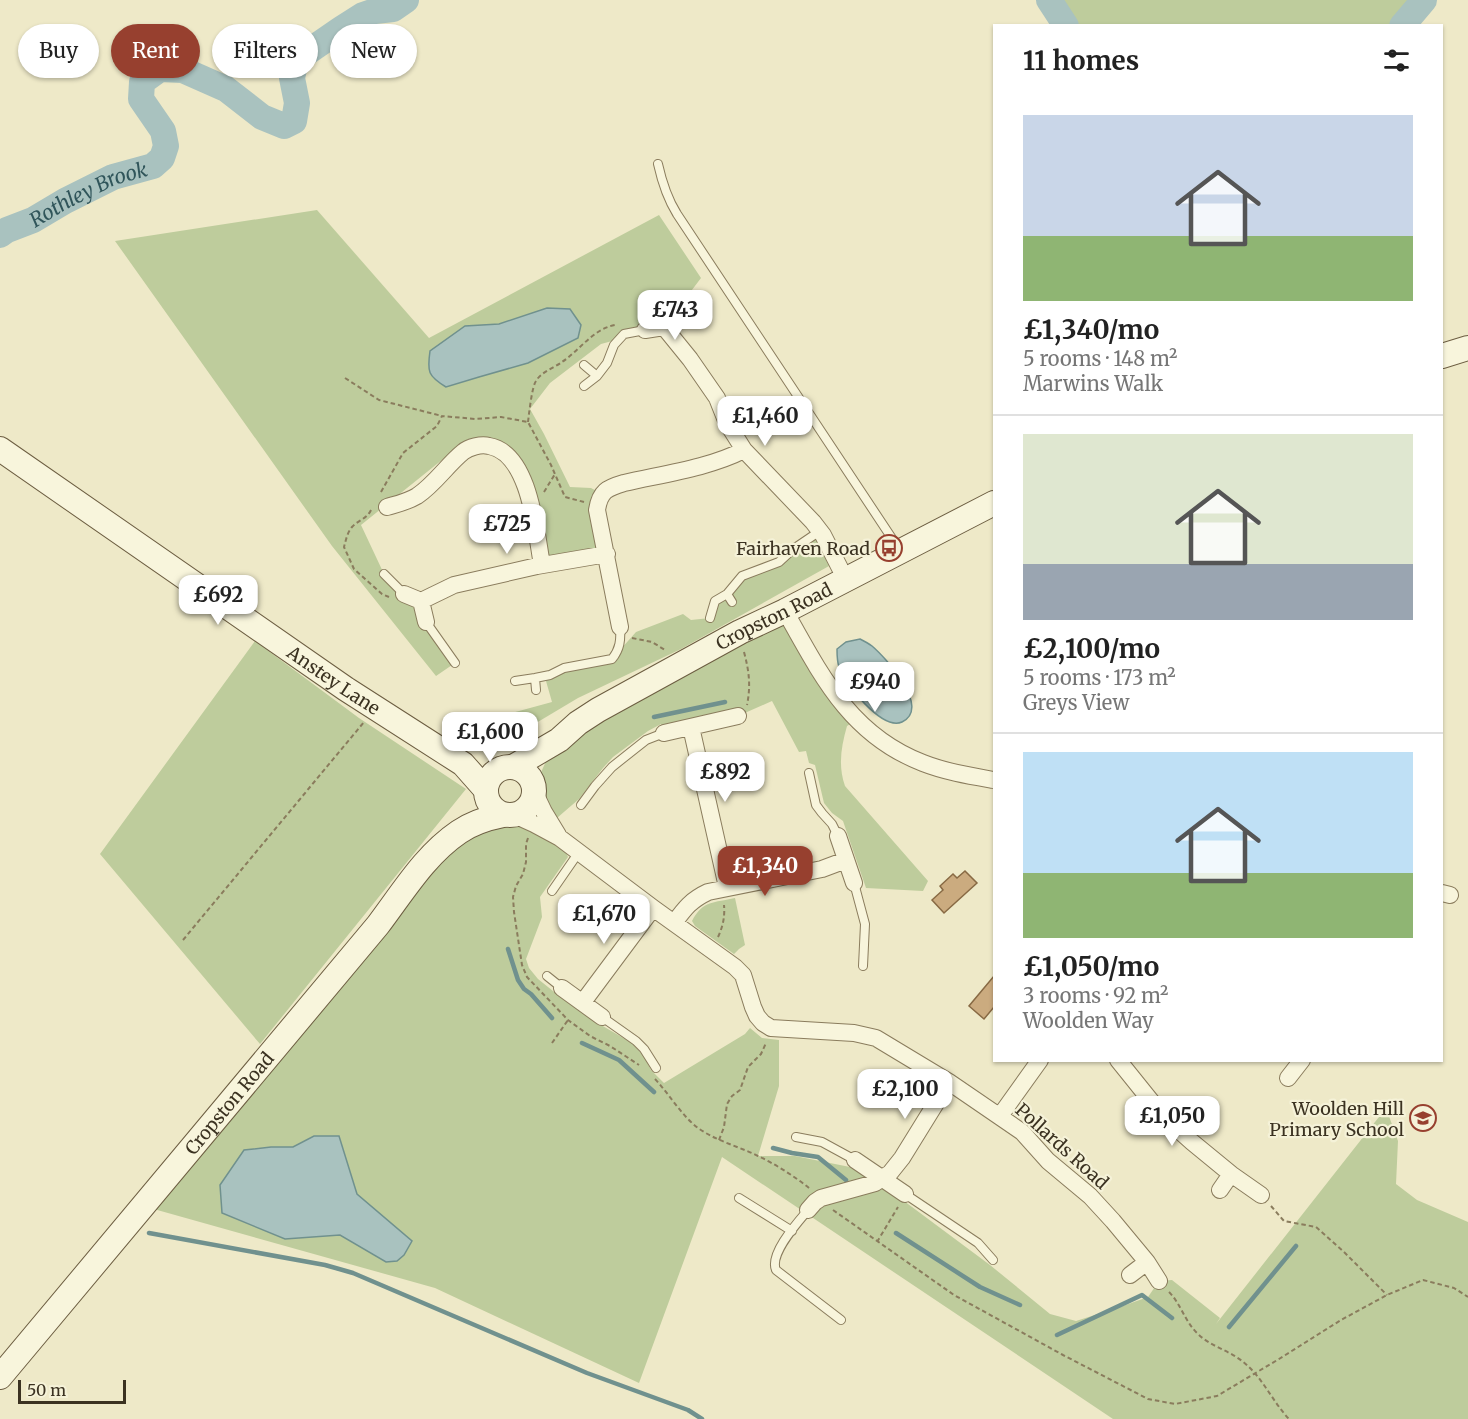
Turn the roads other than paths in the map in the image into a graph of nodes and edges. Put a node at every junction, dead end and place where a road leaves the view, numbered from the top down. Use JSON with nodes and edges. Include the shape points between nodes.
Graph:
{"nodes":[{"id":1,"x":658,"y":164,"type":"dead end"},
{"id":2,"x":673,"y":309,"type":"dead end"},
{"id":3,"x":664,"y":327,"type":"junction"},
{"id":4,"x":645,"y":330,"type":"joint"},
{"id":5,"x":1468,"y":348,"type":"edge"},
{"id":6,"x":1443,"y":356,"type":"edge"},
{"id":7,"x":584,"y":365,"type":"dead end"},
{"id":8,"x":597,"y":376,"type":"junction"},
{"id":9,"x":584,"y":386,"type":"dead end"},
{"id":10,"x":0,"y":449,"type":"edge"},
{"id":11,"x":744,"y":450,"type":"junction"},
{"id":12,"x":993,"y":504,"type":"edge"},
{"id":13,"x":387,"y":507,"type":"dead end"},
{"id":14,"x":820,"y":531,"type":"junction"},
{"id":15,"x":901,"y":552,"type":"junction"},
{"id":16,"x":607,"y":555,"type":"junction"},
{"id":17,"x":542,"y":565,"type":"junction"},
{"id":18,"x":384,"y":574,"type":"dead end"},
{"id":19,"x":846,"y":580,"type":"junction"},
{"id":20,"x":404,"y":594,"type":"joint"},
{"id":21,"x":727,"y":594,"type":"junction"},
{"id":22,"x":422,"y":601,"type":"junction"},
{"id":23,"x":732,"y":602,"type":"dead end"},
{"id":24,"x":785,"y":611,"type":"junction"},
{"id":25,"x":710,"y":618,"type":"dead end"},
{"id":26,"x":426,"y":622,"type":"joint"},
{"id":27,"x":620,"y":627,"type":"joint"},
{"id":28,"x":455,"y":663,"type":"dead end"},
{"id":29,"x":536,"y":678,"type":"junction"},
{"id":30,"x":515,"y":681,"type":"dead end"},
{"id":31,"x":536,"y":690,"type":"dead end"},
{"id":32,"x":738,"y":716,"type":"road end"},
{"id":33,"x":690,"y":727,"type":"junction"},
{"id":34,"x":664,"y":733,"type":"joint"},
{"id":35,"x":559,"y":741,"type":"junction"},
{"id":36,"x":463,"y":764,"type":"junction"},
{"id":37,"x":506,"y":768,"type":"junction"},
{"id":38,"x":809,"y":773,"type":"dead end"},
{"id":39,"x":993,"y":780,"type":"edge"},
{"id":40,"x":534,"y":790,"type":"junction"},
{"id":41,"x":497,"y":804,"type":"junction"},
{"id":42,"x":581,"y":805,"type":"dead end"},
{"id":43,"x":838,"y":836,"type":"joint"},
{"id":44,"x":560,"y":838,"type":"junction"},
{"id":45,"x":579,"y":852,"type":"junction"},
{"id":46,"x":846,"y":860,"type":"junction"},
{"id":47,"x":854,"y":883,"type":"joint"},
{"id":48,"x":723,"y":888,"type":"junction"},
{"id":49,"x":552,"y":891,"type":"dead end"},
{"id":50,"x":653,"y":908,"type":"junction"},
{"id":51,"x":674,"y":923,"type":"junction"},
{"id":52,"x":862,"y":966,"type":"dead end"},
{"id":53,"x":547,"y":976,"type":"dead end"},
{"id":54,"x":562,"y":988,"type":"joint"},
{"id":55,"x":583,"y":1002,"type":"junction"},
{"id":56,"x":602,"y":1017,"type":"joint"},
{"id":57,"x":1039,"y":1062,"type":"edge"},
{"id":58,"x":1120,"y":1062,"type":"edge"},
{"id":59,"x":1300,"y":1062,"type":"edge"},
{"id":60,"x":656,"y":1068,"type":"dead end"},
{"id":61,"x":1288,"y":1078,"type":"dead end"},
{"id":62,"x":949,"y":1082,"type":"junction"},
{"id":63,"x":1000,"y":1116,"type":"junction"},
{"id":64,"x":796,"y":1137,"type":"dead end"},
{"id":65,"x":855,"y":1160,"type":"joint"},
{"id":66,"x":1231,"y":1174,"type":"junction"},
{"id":67,"x":884,"y":1178,"type":"junction"},
{"id":68,"x":1220,"y":1190,"type":"dead end"},
{"id":69,"x":905,"y":1194,"type":"joint"},
{"id":70,"x":1262,"y":1195,"type":"road end"},
{"id":71,"x":739,"y":1198,"type":"dead end"},
{"id":72,"x":808,"y":1210,"type":"joint"},
{"id":73,"x":792,"y":1231,"type":"junction"},
{"id":74,"x":993,"y":1260,"type":"dead end"},
{"id":75,"x":1147,"y":1262,"type":"junction"},
{"id":76,"x":1130,"y":1275,"type":"dead end"},
{"id":77,"x":1159,"y":1281,"type":"road end"},
{"id":78,"x":841,"y":1320,"type":"dead end"},
{"id":79,"x":0,"y":1377,"type":"edge"}],
"edges":[{"from":1,"to":15,"type":"lane","via":[[670,203]]},
{"from":2,"to":3,"type":"street"},
{"from":3,"to":4,"type":"street"},
{"from":3,"to":11,"type":"street","via":[[717,398]]},
{"from":4,"to":8,"type":"lane","via":[[624,334]]},
{"from":5,"to":6,"type":"street"},
{"from":7,"to":8,"type":"lane"},
{"from":8,"to":9,"type":"lane"},
{"from":10,"to":36,"type":"street","name":"Anstey Lane","via":[[376,709]]},
{"from":11,"to":14,"type":"street"},
{"from":11,"to":16,"type":"street","via":[[712,463],[610,487],[602,494],[597,510]]},
{"from":12,"to":15,"type":"street","name":"Cropston Road"},
{"from":13,"to":17,"type":"street","via":[[417,495],[466,449],[492,446],[518,467],[526,486]]},
{"from":14,"to":19,"type":"street"},
{"from":14,"to":21,"type":"lane","via":[[779,562],[742,576]]},
{"from":15,"to":19,"type":"street","name":"Cropston Road"},
{"from":16,"to":17,"type":"street"},
{"from":16,"to":27,"type":"street"},
{"from":17,"to":22,"type":"street","via":[[454,585]]},
{"from":18,"to":20,"type":"lane"},
{"from":19,"to":24,"type":"street","name":"Cropston Road"},
{"from":20,"to":22,"type":"street"},
{"from":21,"to":23,"type":"lane"},
{"from":21,"to":25,"type":"lane","via":[[715,601]]},
{"from":22,"to":26,"type":"street"},
{"from":24,"to":35,"type":"street","name":"Cropston Road","via":[[598,710]]},
{"from":24,"to":39,"type":"street","via":[[832,691],[880,741],[923,763]]},
{"from":26,"to":28,"type":"lane"},
{"from":27,"to":29,"type":"lane","via":[[619,647],[612,659]]},
{"from":29,"to":30,"type":"lane"},
{"from":29,"to":31,"type":"lane"},
{"from":32,"to":33,"type":"street"},
{"from":33,"to":34,"type":"street"},
{"from":33,"to":48,"type":"street"},
{"from":34,"to":42,"type":"lane","via":[[646,740],[612,766]]},
{"from":35,"to":37,"type":"street","name":"Cropston Road"},
{"from":35,"to":40,"type":"street","name":"Cropston Road","via":[[546,759]]},
{"from":36,"to":37,"type":"street","name":"Anstey Lane"},
{"from":36,"to":41,"type":"street","name":"Anstey Lane"},
{"from":37,"to":40,"type":"street","via":[[527,774]]},
{"from":37,"to":41,"type":"street","name":"Cropston Road","via":[[492,775],[488,782]]},
{"from":38,"to":43,"type":"lane","via":[[816,805]]},
{"from":40,"to":41,"type":"street","name":"Cropston Road","via":[[532,800],[522,812]]},
{"from":40,"to":44,"type":"street"},
{"from":41,"to":44,"type":"street"},
{"from":41,"to":79,"type":"street","name":"Cropston Road","via":[[485,819],[460,831],[420,869],[378,925]]},
{"from":43,"to":46,"type":"street"},
{"from":44,"to":45,"type":"street"},
{"from":45,"to":49,"type":"lane"},
{"from":45,"to":50,"type":"street"},
{"from":46,"to":47,"type":"street"},
{"from":46,"to":48,"type":"street"},
{"from":47,"to":52,"type":"lane","via":[[865,924]]},
{"from":48,"to":51,"type":"street","via":[[696,897]]},
{"from":50,"to":51,"type":"street"},
{"from":50,"to":55,"type":"street"},
{"from":51,"to":62,"type":"street","name":"Pollards Road","via":[[743,975],[757,1016],[771,1028],[876,1038]]},
{"from":53,"to":54,"type":"lane"},
{"from":54,"to":55,"type":"street"},
{"from":55,"to":56,"type":"street"},
{"from":56,"to":60,"type":"lane","via":[[636,1041]]},
{"from":57,"to":63,"type":"street"},
{"from":58,"to":66,"type":"street","via":[[1162,1116]]},
{"from":59,"to":61,"type":"street"},
{"from":62,"to":63,"type":"street","name":"Pollards Road"},
{"from":62,"to":67,"type":"street","via":[[902,1158]]},
{"from":63,"to":75,"type":"street","name":"Pollards Road","via":[[1090,1196]]},
{"from":64,"to":65,"type":"lane","via":[[822,1142]]},
{"from":65,"to":67,"type":"street"},
{"from":66,"to":68,"type":"street"},
{"from":66,"to":70,"type":"street"},
{"from":67,"to":69,"type":"street"},
{"from":67,"to":72,"type":"street","via":[[821,1198]]},
{"from":69,"to":74,"type":"lane","via":[[978,1243]]},
{"from":71,"to":73,"type":"lane"},
{"from":72,"to":73,"type":"lane"},
{"from":73,"to":78,"type":"lane","via":[[773,1263],[776,1270]]},
{"from":75,"to":76,"type":"street"},
{"from":75,"to":77,"type":"street","name":"Pollards Road"}]}
